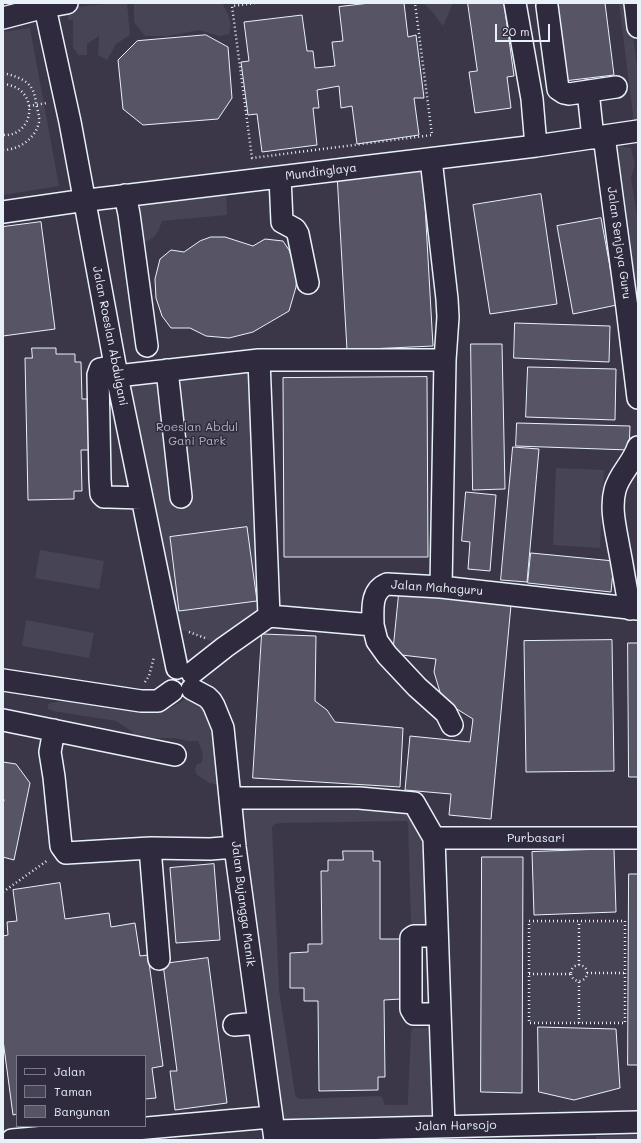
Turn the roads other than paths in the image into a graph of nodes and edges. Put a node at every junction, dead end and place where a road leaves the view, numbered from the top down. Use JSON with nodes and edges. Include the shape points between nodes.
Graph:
{"nodes":[{"id":1,"x":67,"y":3,"type":"edge"},
{"id":2,"x":515,"y":3,"type":"edge"},
{"id":3,"x":635,"y":3,"type":"edge"},
{"id":4,"x":44,"y":5,"type":"edge"},
{"id":5,"x":547,"y":6,"type":"dead end"},
{"id":6,"x":3,"y":18,"type":"edge"},
{"id":7,"x":638,"y":26,"type":"edge"},
{"id":8,"x":616,"y":87,"type":"dead end"},
{"id":9,"x":588,"y":91,"type":"junction"},
{"id":10,"x":638,"y":131,"type":"edge"},
{"id":11,"x":598,"y":137,"type":"junction"},
{"id":12,"x":536,"y":146,"type":"junction"},
{"id":13,"x":431,"y":159,"type":"junction"},
{"id":14,"x":280,"y":177,"type":"junction"},
{"id":15,"x":125,"y":196,"type":"junction"},
{"id":16,"x":85,"y":200,"type":"junction"},
{"id":17,"x":3,"y":212,"type":"edge"},
{"id":18,"x":308,"y":283,"type":"dead end"},
{"id":19,"x":147,"y":346,"type":"dead end"},
{"id":20,"x":259,"y":360,"type":"junction"},
{"id":21,"x":445,"y":360,"type":"junction"},
{"id":22,"x":167,"y":370,"type":"junction"},
{"id":23,"x":116,"y":371,"type":"junction"},
{"id":24,"x":638,"y":398,"type":"edge"},
{"id":25,"x":638,"y":448,"type":"edge"},
{"id":26,"x":181,"y":497,"type":"dead end"},
{"id":27,"x":142,"y":498,"type":"junction"},
{"id":28,"x":442,"y":586,"type":"junction"},
{"id":29,"x":634,"y":609,"type":"edge"},
{"id":30,"x":269,"y":616,"type":"junction"},
{"id":31,"x":373,"y":625,"type":"junction"},
{"id":32,"x":3,"y":680,"type":"edge"},
{"id":33,"x":183,"y":680,"type":"junction"},
{"id":34,"x":3,"y":720,"type":"edge"},
{"id":35,"x":452,"y":725,"type":"dead end"},
{"id":36,"x":54,"y":730,"type":"junction"},
{"id":37,"x":175,"y":754,"type":"dead end"},
{"id":38,"x":230,"y":798,"type":"junction"},
{"id":39,"x":434,"y":838,"type":"junction"},
{"id":40,"x":638,"y":838,"type":"edge"},
{"id":41,"x":235,"y":847,"type":"junction"},
{"id":42,"x":150,"y":848,"type":"junction"},
{"id":43,"x":437,"y":936,"type":"junction"},
{"id":44,"x":159,"y":959,"type":"dead end"},
{"id":45,"x":440,"y":1014,"type":"junction"},
{"id":46,"x":258,"y":1023,"type":"junction"},
{"id":47,"x":234,"y":1026,"type":"dead end"},
{"id":48,"x":638,"y":1122,"type":"edge"},
{"id":49,"x":273,"y":1129,"type":"edge"},
{"id":50,"x":454,"y":1131,"type":"edge"},
{"id":51,"x":12,"y":1140,"type":"edge"}],
"edges":[{"from":1,"to":4,"type":"lane"},
{"from":2,"to":12,"type":"lane","via":[[532,99]]},
{"from":3,"to":7,"type":"lane"},
{"from":4,"to":6,"type":"lane"},
{"from":4,"to":16,"type":"lane","name":"Jalan Roeslan Abdulgani"},
{"from":5,"to":9,"type":"lane","via":[[558,89],[569,94]]},
{"from":8,"to":9,"type":"lane"},
{"from":9,"to":11,"type":"lane","name":"Jalan Senjaya Guru"},
{"from":10,"to":11,"type":"lane","name":"Mundinglaya"},
{"from":11,"to":12,"type":"lane","name":"Mundinglaya"},
{"from":11,"to":24,"type":"lane","name":"Jalan Senjaya Guru","via":[[626,301]]},
{"from":12,"to":13,"type":"lane","name":"Mundinglaya"},
{"from":13,"to":14,"type":"lane","name":"Mundinglaya"},
{"from":13,"to":21,"type":"lane","via":[[447,299]]},
{"from":14,"to":15,"type":"lane","name":"Mundinglaya"},
{"from":14,"to":18,"type":"lane","via":[[282,222],[295,229],[298,234]]},
{"from":15,"to":16,"type":"lane","name":"Mundinglaya"},
{"from":15,"to":19,"type":"lane"},
{"from":16,"to":17,"type":"lane","name":"Mundinglaya"},
{"from":16,"to":23,"type":"lane","name":"Jalan Roeslan Abdulgani"},
{"from":20,"to":21,"type":"lane"},
{"from":20,"to":22,"type":"lane"},
{"from":20,"to":30,"type":"lane"},
{"from":21,"to":28,"type":"lane"},
{"from":22,"to":23,"type":"lane"},
{"from":22,"to":26,"type":"lane"},
{"from":23,"to":27,"type":"lane","name":"Jalan Roeslan Abdulgani"},
{"from":23,"to":27,"type":"lane","via":[[100,369],[98,376],[101,494],[104,497]]},
{"from":25,"to":29,"type":"lane","via":[[620,478],[614,498],[615,521]]},
{"from":27,"to":33,"type":"lane","name":"Jalan Roeslan Abdulgani"},
{"from":28,"to":29,"type":"lane","name":"Jalan Mahaguru"},
{"from":28,"to":31,"type":"lane","name":"Jalan Mahaguru","via":[[382,586],[373,603]]},
{"from":30,"to":31,"type":"lane"},
{"from":30,"to":33,"type":"lane"},
{"from":31,"to":35,"type":"lane","via":[[377,641],[387,655],[446,713]]},
{"from":32,"to":33,"type":"lane","via":[[141,701],[158,701]]},
{"from":33,"to":38,"type":"lane","name":"Jalan Bujangga Manik","via":[[211,701],[223,728]]},
{"from":34,"to":36,"type":"lane"},
{"from":36,"to":37,"type":"lane"},
{"from":36,"to":42,"type":"lane","via":[[50,752],[62,850],[66,853]]},
{"from":38,"to":39,"type":"lane","via":[[359,798],[414,803]]},
{"from":38,"to":41,"type":"lane","name":"Jalan Bujangga Manik"},
{"from":39,"to":40,"type":"lane","name":"Purbasari"},
{"from":39,"to":43,"type":"lane"},
{"from":41,"to":42,"type":"lane"},
{"from":41,"to":46,"type":"lane","name":"Jalan Bujangga Manik"},
{"from":42,"to":44,"type":"lane"},
{"from":43,"to":45,"type":"lane"},
{"from":43,"to":45,"type":"lane","via":[[411,938],[411,1009],[414,1014]]},
{"from":45,"to":50,"type":"lane"},
{"from":46,"to":47,"type":"lane"},
{"from":46,"to":49,"type":"lane","name":"Jalan Bujangga Manik"},
{"from":48,"to":50,"type":"lane","name":"Jalan Harsojo"},
{"from":49,"to":50,"type":"lane","name":"Jalan Harsojo"},
{"from":49,"to":51,"type":"lane","name":"Jalan Harsojo"}]}
